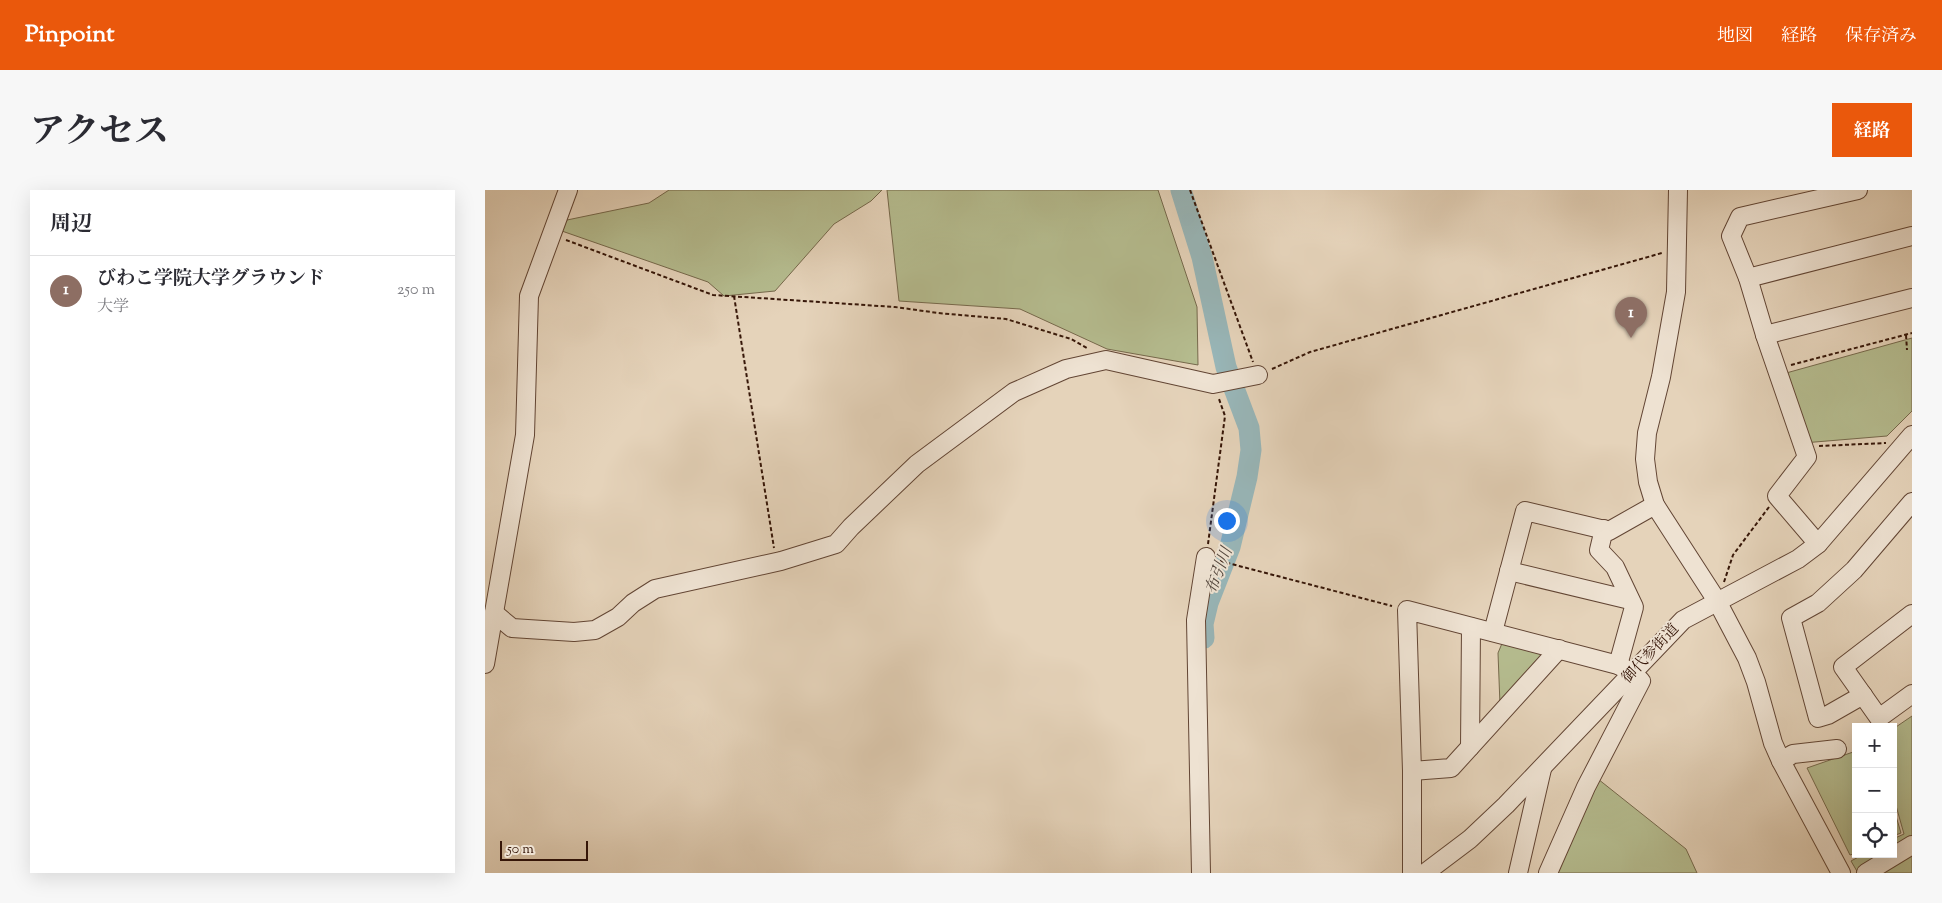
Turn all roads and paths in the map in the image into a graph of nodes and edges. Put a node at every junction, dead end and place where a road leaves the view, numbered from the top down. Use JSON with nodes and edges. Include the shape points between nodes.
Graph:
{"nodes":[{"id":1,"x":568,"y":190,"type":"edge"},
{"id":2,"x":1190,"y":190,"type":"edge"},
{"id":3,"x":1678,"y":190,"type":"edge"},
{"id":4,"x":1859,"y":190,"type":"edge"},
{"id":5,"x":551,"y":234,"type":"junction"},
{"id":6,"x":1912,"y":236,"type":"edge"},
{"id":7,"x":1678,"y":248,"type":"junction"},
{"id":8,"x":1748,"y":278,"type":"junction"},
{"id":9,"x":735,"y":296,"type":"junction"},
{"id":10,"x":1912,"y":298,"type":"edge"},
{"id":11,"x":1912,"y":333,"type":"edge"},
{"id":12,"x":1906,"y":334,"type":"junction"},
{"id":13,"x":1765,"y":335,"type":"junction"},
{"id":14,"x":1907,"y":350,"type":"dead end"},
{"id":15,"x":1106,"y":360,"type":"junction"},
{"id":16,"x":1777,"y":369,"type":"junction"},
{"id":17,"x":1251,"y":376,"type":"junction"},
{"id":18,"x":1216,"y":383,"type":"junction"},
{"id":19,"x":1912,"y":436,"type":"edge"},
{"id":20,"x":1893,"y":443,"type":"dead end"},
{"id":21,"x":1804,"y":446,"type":"junction"},
{"id":22,"x":1777,"y":496,"type":"junction"},
{"id":23,"x":1912,"y":502,"type":"edge"},
{"id":24,"x":1655,"y":504,"type":"junction"},
{"id":25,"x":1604,"y":529,"type":"junction"},
{"id":26,"x":1818,"y":544,"type":"junction"},
{"id":27,"x":1207,"y":557,"type":"junction"},
{"id":28,"x":777,"y":561,"type":"junction"},
{"id":29,"x":1509,"y":571,"type":"junction"},
{"id":30,"x":1723,"y":584,"type":"dead end"},
{"id":31,"x":1630,"y":600,"type":"junction"},
{"id":32,"x":1717,"y":601,"type":"junction"},
{"id":33,"x":1407,"y":610,"type":"junction"},
{"id":34,"x":494,"y":613,"type":"junction"},
{"id":35,"x":1912,"y":614,"type":"edge"},
{"id":36,"x":1471,"y":627,"type":"junction"},
{"id":37,"x":1493,"y":632,"type":"junction"},
{"id":38,"x":1559,"y":650,"type":"junction"},
{"id":39,"x":485,"y":664,"type":"edge"},
{"id":40,"x":1618,"y":665,"type":"junction"},
{"id":41,"x":1633,"y":673,"type":"junction"},
{"id":42,"x":1912,"y":694,"type":"edge"},
{"id":43,"x":1863,"y":695,"type":"junction"},
{"id":44,"x":1470,"y":747,"type":"junction"},
{"id":45,"x":1837,"y":749,"type":"dead end"},
{"id":46,"x":1781,"y":761,"type":"junction"},
{"id":47,"x":1542,"y":769,"type":"junction"},
{"id":48,"x":1412,"y":771,"type":"junction"},
{"id":49,"x":1912,"y":845,"type":"edge"},
{"id":50,"x":1201,"y":873,"type":"edge"},
{"id":51,"x":1412,"y":873,"type":"edge"},
{"id":52,"x":1425,"y":873,"type":"edge"},
{"id":53,"x":1518,"y":873,"type":"edge"},
{"id":54,"x":1548,"y":873,"type":"edge"},
{"id":55,"x":1841,"y":873,"type":"edge"},
{"id":56,"x":1866,"y":873,"type":"edge"}],
"edges":[{"from":1,"to":5,"type":"street"},
{"from":2,"to":17,"type":"path"},
{"from":3,"to":7,"type":"street"},
{"from":4,"to":8,"type":"street","via":[[1740,217],[1731,236]]},
{"from":5,"to":9,"type":"path","via":[[713,295]]},
{"from":5,"to":34,"type":"street","via":[[529,296],[525,434]]},
{"from":6,"to":8,"type":"street"},
{"from":7,"to":17,"type":"path","via":[[1310,352]]},
{"from":7,"to":24,"type":"street","via":[[1672,320],[1647,433],[1645,460]]},
{"from":8,"to":13,"type":"street"},
{"from":9,"to":15,"type":"path","via":[[895,307],[1005,319],[1071,339]]},
{"from":9,"to":28,"type":"path"},
{"from":10,"to":13,"type":"street"},
{"from":11,"to":12,"type":"path"},
{"from":12,"to":14,"type":"path"},
{"from":12,"to":16,"type":"path"},
{"from":13,"to":16,"type":"street"},
{"from":15,"to":18,"type":"street"},
{"from":15,"to":28,"type":"street","via":[[1066,369],[1014,392],[917,464],[835,544]]},
{"from":16,"to":21,"type":"street"},
{"from":17,"to":18,"type":"street"},
{"from":18,"to":27,"type":"path","via":[[1225,416]]},
{"from":19,"to":26,"type":"street","name":"御代参街道"},
{"from":20,"to":21,"type":"path"},
{"from":21,"to":22,"type":"street","via":[[1807,458]]},
{"from":22,"to":26,"type":"street"},
{"from":22,"to":30,"type":"path","via":[[1733,555]]},
{"from":23,"to":43,"type":"street","via":[[1855,570],[1818,603],[1791,618],[1818,718]]},
{"from":24,"to":25,"type":"street","via":[[1609,531]]},
{"from":24,"to":32,"type":"street"},
{"from":25,"to":29,"type":"street","via":[[1525,511]]},
{"from":25,"to":31,"type":"street","via":[[1599,550],[1615,567]]},
{"from":26,"to":32,"type":"street","name":"御代参街道","via":[[1798,560]]},
{"from":27,"to":33,"type":"path"},
{"from":27,"to":50,"type":"street","via":[[1196,620]]},
{"from":28,"to":34,"type":"street","via":[[655,589],[595,630],[573,632],[512,628]]},
{"from":29,"to":31,"type":"street"},
{"from":29,"to":37,"type":"street"},
{"from":31,"to":40,"type":"street","via":[[1634,607]]},
{"from":32,"to":41,"type":"street","name":"御代参街道","via":[[1683,620]]},
{"from":32,"to":46,"type":"street","via":[[1747,658]]},
{"from":33,"to":36,"type":"street"},
{"from":33,"to":48,"type":"street"},
{"from":34,"to":39,"type":"street"},
{"from":35,"to":43,"type":"street","via":[[1843,667]]},
{"from":36,"to":37,"type":"street"},
{"from":36,"to":44,"type":"street"},
{"from":37,"to":38,"type":"street"},
{"from":38,"to":40,"type":"street"},
{"from":38,"to":44,"type":"street"},
{"from":40,"to":41,"type":"street"},
{"from":41,"to":47,"type":"street","name":"御代参街道"},
{"from":41,"to":54,"type":"street","via":[[1641,681],[1586,787]]},
{"from":42,"to":43,"type":"street","via":[[1879,718]]},
{"from":44,"to":48,"type":"street","via":[[1451,768]]},
{"from":45,"to":46,"type":"street","via":[[1793,754]]},
{"from":46,"to":55,"type":"street"},
{"from":47,"to":52,"type":"street","name":"御代参街道","via":[[1470,839]]},
{"from":47,"to":53,"type":"street"},
{"from":48,"to":51,"type":"street"},
{"from":49,"to":56,"type":"street"}]}
